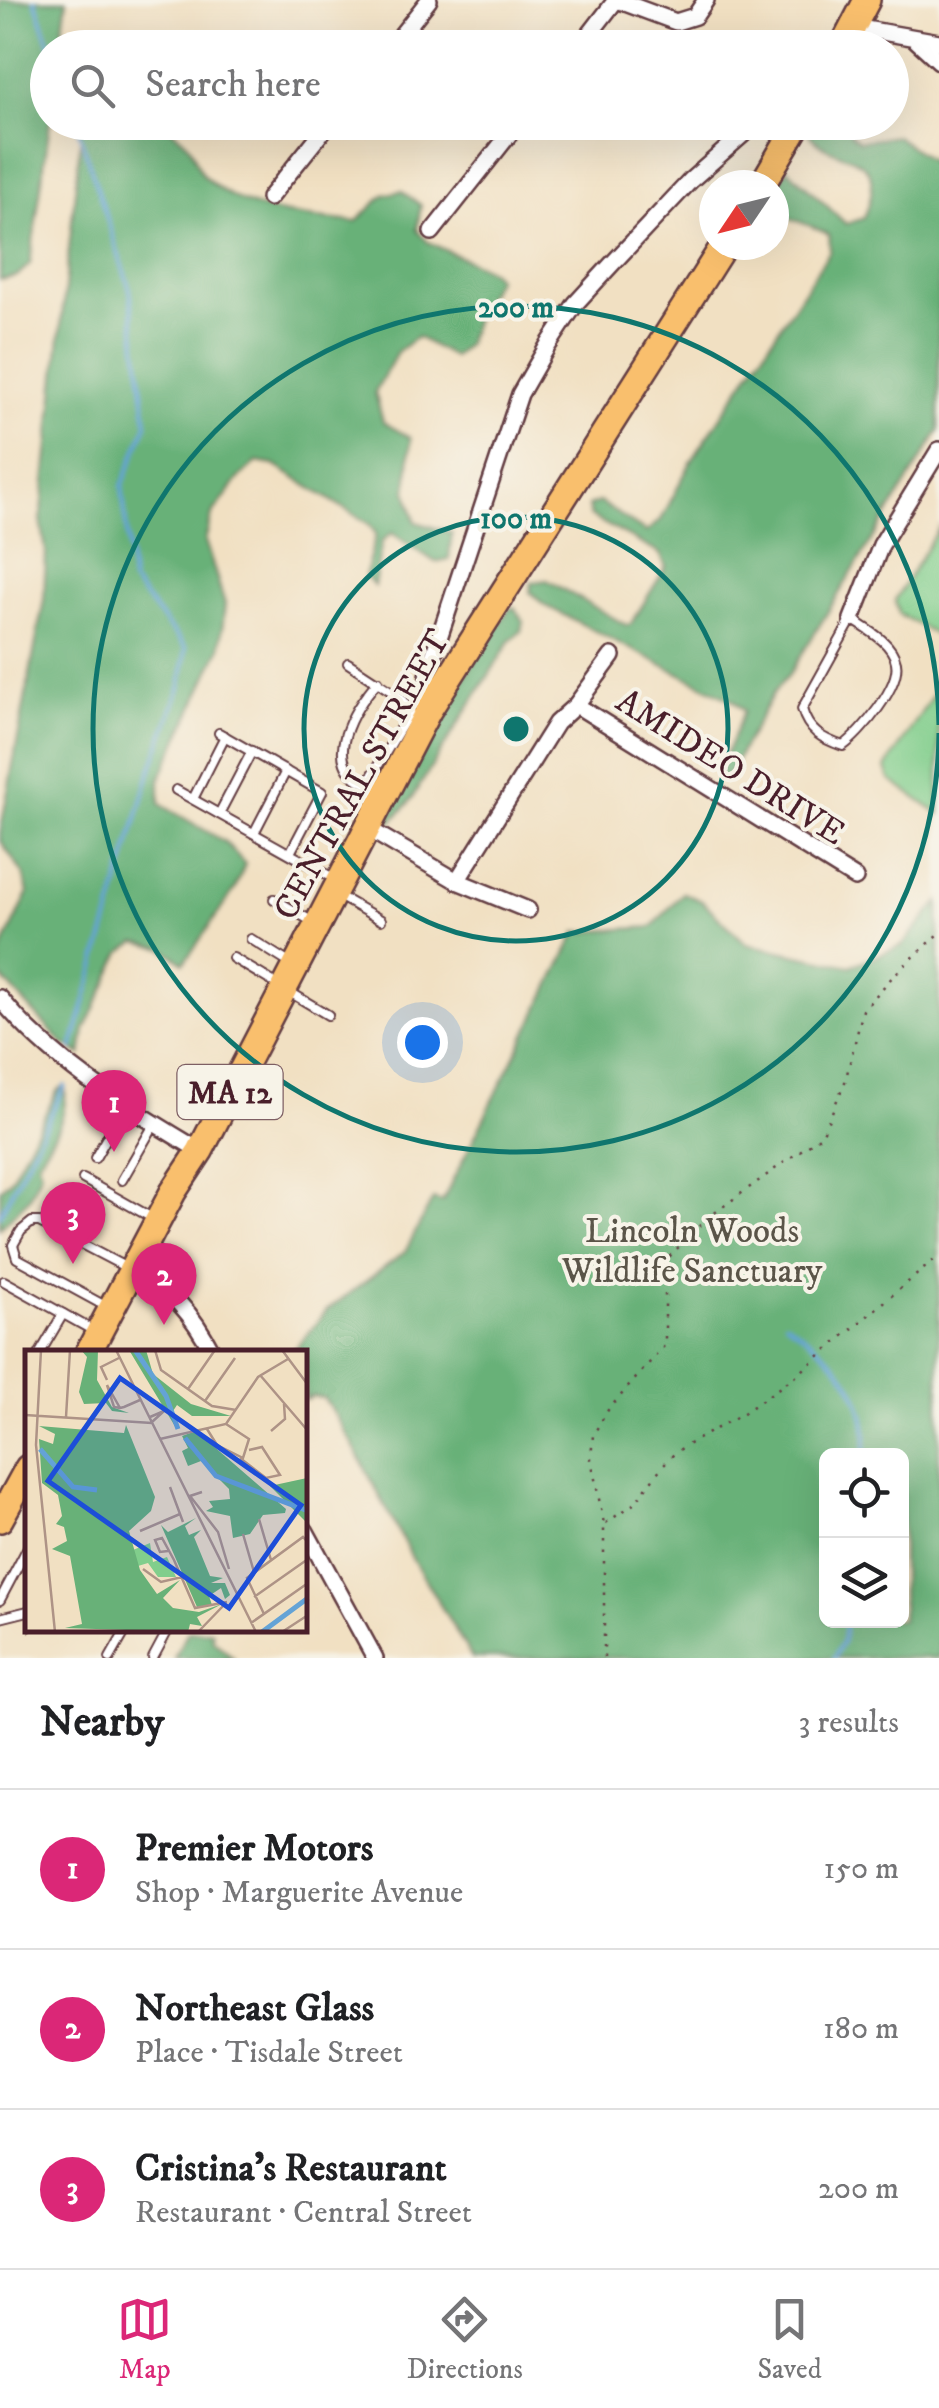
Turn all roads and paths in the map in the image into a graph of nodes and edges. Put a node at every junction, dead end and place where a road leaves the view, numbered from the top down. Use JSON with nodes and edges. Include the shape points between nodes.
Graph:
{"nodes":[{"id":1,"x":429,"y":0,"type":"edge"},
{"id":2,"x":617,"y":0,"type":"edge"},
{"id":3,"x":706,"y":0,"type":"edge"},
{"id":4,"x":868,"y":0,"type":"edge"},
{"id":5,"x":405,"y":30,"type":"edge"},
{"id":6,"x":593,"y":30,"type":"edge"},
{"id":7,"x":852,"y":30,"type":"edge"},
{"id":8,"x":909,"y":39,"type":"edge"},
{"id":9,"x":914,"y":39,"type":"junction"},
{"id":10,"x":939,"y":42,"type":"edge"},
{"id":11,"x":939,"y":61,"type":"edge"},
{"id":12,"x":316,"y":140,"type":"edge"},
{"id":13,"x":505,"y":140,"type":"edge"},
{"id":14,"x":737,"y":140,"type":"edge"},
{"id":15,"x":788,"y":140,"type":"edge"},
{"id":16,"x":771,"y":170,"type":"edge"},
{"id":17,"x":269,"y":198,"type":"dead end"},
{"id":18,"x":432,"y":232,"type":"dead end"},
{"id":19,"x":714,"y":260,"type":"edge"},
{"id":20,"x":939,"y":450,"type":"edge"},
{"id":21,"x":852,"y":620,"type":"junction"},
{"id":22,"x":612,"y":656,"type":"dead end"},
{"id":23,"x":348,"y":663,"type":"dead end"},
{"id":24,"x":378,"y":680,"type":"junction"},
{"id":25,"x":576,"y":706,"type":"junction"},
{"id":26,"x":417,"y":716,"type":"junction"},
{"id":27,"x":252,"y":751,"type":"junction"},
{"id":28,"x":286,"y":771,"type":"junction"},
{"id":29,"x":376,"y":789,"type":"junction"},
{"id":30,"x":176,"y":790,"type":"dead end"},
{"id":31,"x":192,"y":799,"type":"junction"},
{"id":32,"x":219,"y":814,"type":"junction"},
{"id":33,"x":367,"y":828,"type":"junction"},
{"id":34,"x":254,"y":833,"type":"junction"},
{"id":35,"x":290,"y":854,"type":"junction"},
{"id":36,"x":855,"y":878,"type":"dead end"},
{"id":37,"x":456,"y":880,"type":"junction"},
{"id":38,"x":336,"y":887,"type":"junction"},
{"id":39,"x":274,"y":899,"type":"dead end"},
{"id":40,"x":528,"y":910,"type":"dead end"},
{"id":41,"x":382,"y":920,"type":"dead end"},
{"id":42,"x":317,"y":924,"type":"junction"},
{"id":43,"x":939,"y":934,"type":"edge"},
{"id":44,"x":251,"y":939,"type":"dead end"},
{"id":45,"x":234,"y":958,"type":"dead end"},
{"id":46,"x":289,"y":978,"type":"junction"},
{"id":47,"x":0,"y":998,"type":"edge"},
{"id":48,"x":328,"y":1015,"type":"dead end"},
{"id":49,"x":126,"y":1105,"type":"junction"},
{"id":50,"x":155,"y":1123,"type":"junction"},
{"id":51,"x":200,"y":1151,"type":"junction"},
{"id":52,"x":95,"y":1158,"type":"dead end"},
{"id":53,"x":83,"y":1180,"type":"dead end"},
{"id":54,"x":122,"y":1180,"type":"dead end"},
{"id":55,"x":158,"y":1221,"type":"junction"},
{"id":56,"x":939,"y":1256,"type":"edge"},
{"id":57,"x":133,"y":1270,"type":"junction"},
{"id":58,"x":4,"y":1281,"type":"dead end"},
{"id":59,"x":111,"y":1309,"type":"junction"},
{"id":60,"x":63,"y":1314,"type":"junction"},
{"id":61,"x":93,"y":1347,"type":"edge"},
{"id":62,"x":42,"y":1350,"type":"edge"},
{"id":63,"x":211,"y":1350,"type":"edge"},
{"id":64,"x":25,"y":1475,"type":"edge"},
{"id":65,"x":12,"y":1507,"type":"edge"},
{"id":66,"x":604,"y":1524,"type":"junction"},
{"id":67,"x":308,"y":1535,"type":"edge"},
{"id":68,"x":25,"y":1553,"type":"edge"},
{"id":69,"x":0,"y":1600,"type":"edge"},
{"id":70,"x":25,"y":1611,"type":"edge"},
{"id":71,"x":0,"y":1618,"type":"edge"},
{"id":72,"x":124,"y":1633,"type":"edge"},
{"id":73,"x":166,"y":1633,"type":"edge"},
{"id":74,"x":110,"y":1658,"type":"edge"},
{"id":75,"x":153,"y":1658,"type":"edge"},
{"id":76,"x":375,"y":1658,"type":"edge"},
{"id":77,"x":604,"y":1658,"type":"edge"}],
"edges":[{"from":1,"to":5,"type":"street"},
{"from":2,"to":3,"type":"street","via":[[676,22],[694,16]]},
{"from":2,"to":6,"type":"street"},
{"from":4,"to":7,"type":"main road"},
{"from":8,"to":9,"type":"street"},
{"from":9,"to":10,"type":"street"},
{"from":9,"to":11,"type":"street"},
{"from":12,"to":17,"type":"street"},
{"from":13,"to":18,"type":"street"},
{"from":14,"to":26,"type":"street","via":[[576,303],[520,394]]},
{"from":15,"to":16,"type":"main road"},
{"from":19,"to":26,"type":"main road","name":"CENTRAL STREET","number":"MA 12"},
{"from":20,"to":21,"type":"street","via":[[881,545]]},
{"from":21,"to":21,"type":"lane","via":[[802,709],[823,739],[843,746],[862,733],[897,664],[879,637]]},
{"from":22,"to":25,"type":"street"},
{"from":23,"to":24,"type":"lane"},
{"from":24,"to":26,"type":"lane"},
{"from":24,"to":29,"type":"lane","via":[[342,742],[345,769]]},
{"from":25,"to":36,"type":"street","name":"AMIDEO DRIVE"},
{"from":25,"to":37,"type":"street","via":[[556,723]]},
{"from":26,"to":29,"type":"main road","name":"CENTRAL STREET","number":"MA 12"},
{"from":27,"to":28,"type":"lane"},
{"from":27,"to":31,"type":"lane","via":[[222,734]]},
{"from":27,"to":32,"type":"lane"},
{"from":28,"to":34,"type":"lane"},
{"from":28,"to":35,"type":"lane","via":[[322,792]]},
{"from":29,"to":33,"type":"main road","name":"CENTRAL STREET","number":"MA 12"},
{"from":30,"to":31,"type":"lane"},
{"from":31,"to":32,"type":"lane"},
{"from":32,"to":34,"type":"lane"},
{"from":33,"to":37,"type":"street"},
{"from":33,"to":38,"type":"main road","name":"CENTRAL STREET","number":"MA 12"},
{"from":34,"to":35,"type":"lane"},
{"from":35,"to":38,"type":"lane"},
{"from":37,"to":40,"type":"street"},
{"from":38,"to":41,"type":"lane"},
{"from":38,"to":42,"type":"main road","name":"CENTRAL STREET","number":"MA 12"},
{"from":39,"to":42,"type":"lane"},
{"from":42,"to":46,"type":"main road","name":"CENTRAL STREET","number":"MA 12"},
{"from":43,"to":66,"type":"path","via":[[864,1010],[822,1136],[706,1219],[665,1261],[665,1345],[593,1435]]},
{"from":44,"to":46,"type":"lane"},
{"from":45,"to":46,"type":"lane"},
{"from":46,"to":48,"type":"lane"},
{"from":46,"to":51,"type":"main road","name":"CENTRAL STREET","number":"MA 12"},
{"from":47,"to":49,"type":"street","via":[[50,1051]]},
{"from":49,"to":50,"type":"street"},
{"from":49,"to":52,"type":"lane"},
{"from":50,"to":51,"type":"street"},
{"from":50,"to":54,"type":"lane"},
{"from":51,"to":55,"type":"main road","name":"CENTRAL STREET","number":"MA 12"},
{"from":53,"to":55,"type":"lane"},
{"from":55,"to":57,"type":"main road","name":"CENTRAL STREET","number":"MA 12"},
{"from":56,"to":66,"type":"path","via":[[797,1375],[676,1452],[635,1503]]},
{"from":57,"to":59,"type":"main road","name":"CENTRAL STREET","number":"MA 12"},
{"from":57,"to":59,"type":"lane","via":[[39,1222],[21,1231],[12,1246],[16,1258]]},
{"from":57,"to":63,"type":"street","via":[[172,1292]]},
{"from":58,"to":60,"type":"lane"},
{"from":59,"to":61,"type":"main road","name":"CENTRAL STREET","number":"MA 12"},
{"from":60,"to":61,"type":"lane"},
{"from":60,"to":62,"type":"lane"},
{"from":64,"to":65,"type":"main road"},
{"from":66,"to":77,"type":"path"},
{"from":67,"to":76,"type":"street"},
{"from":68,"to":69,"type":"lane"},
{"from":70,"to":71,"type":"lane"},
{"from":72,"to":74,"type":"lane"},
{"from":73,"to":75,"type":"lane"}]}
